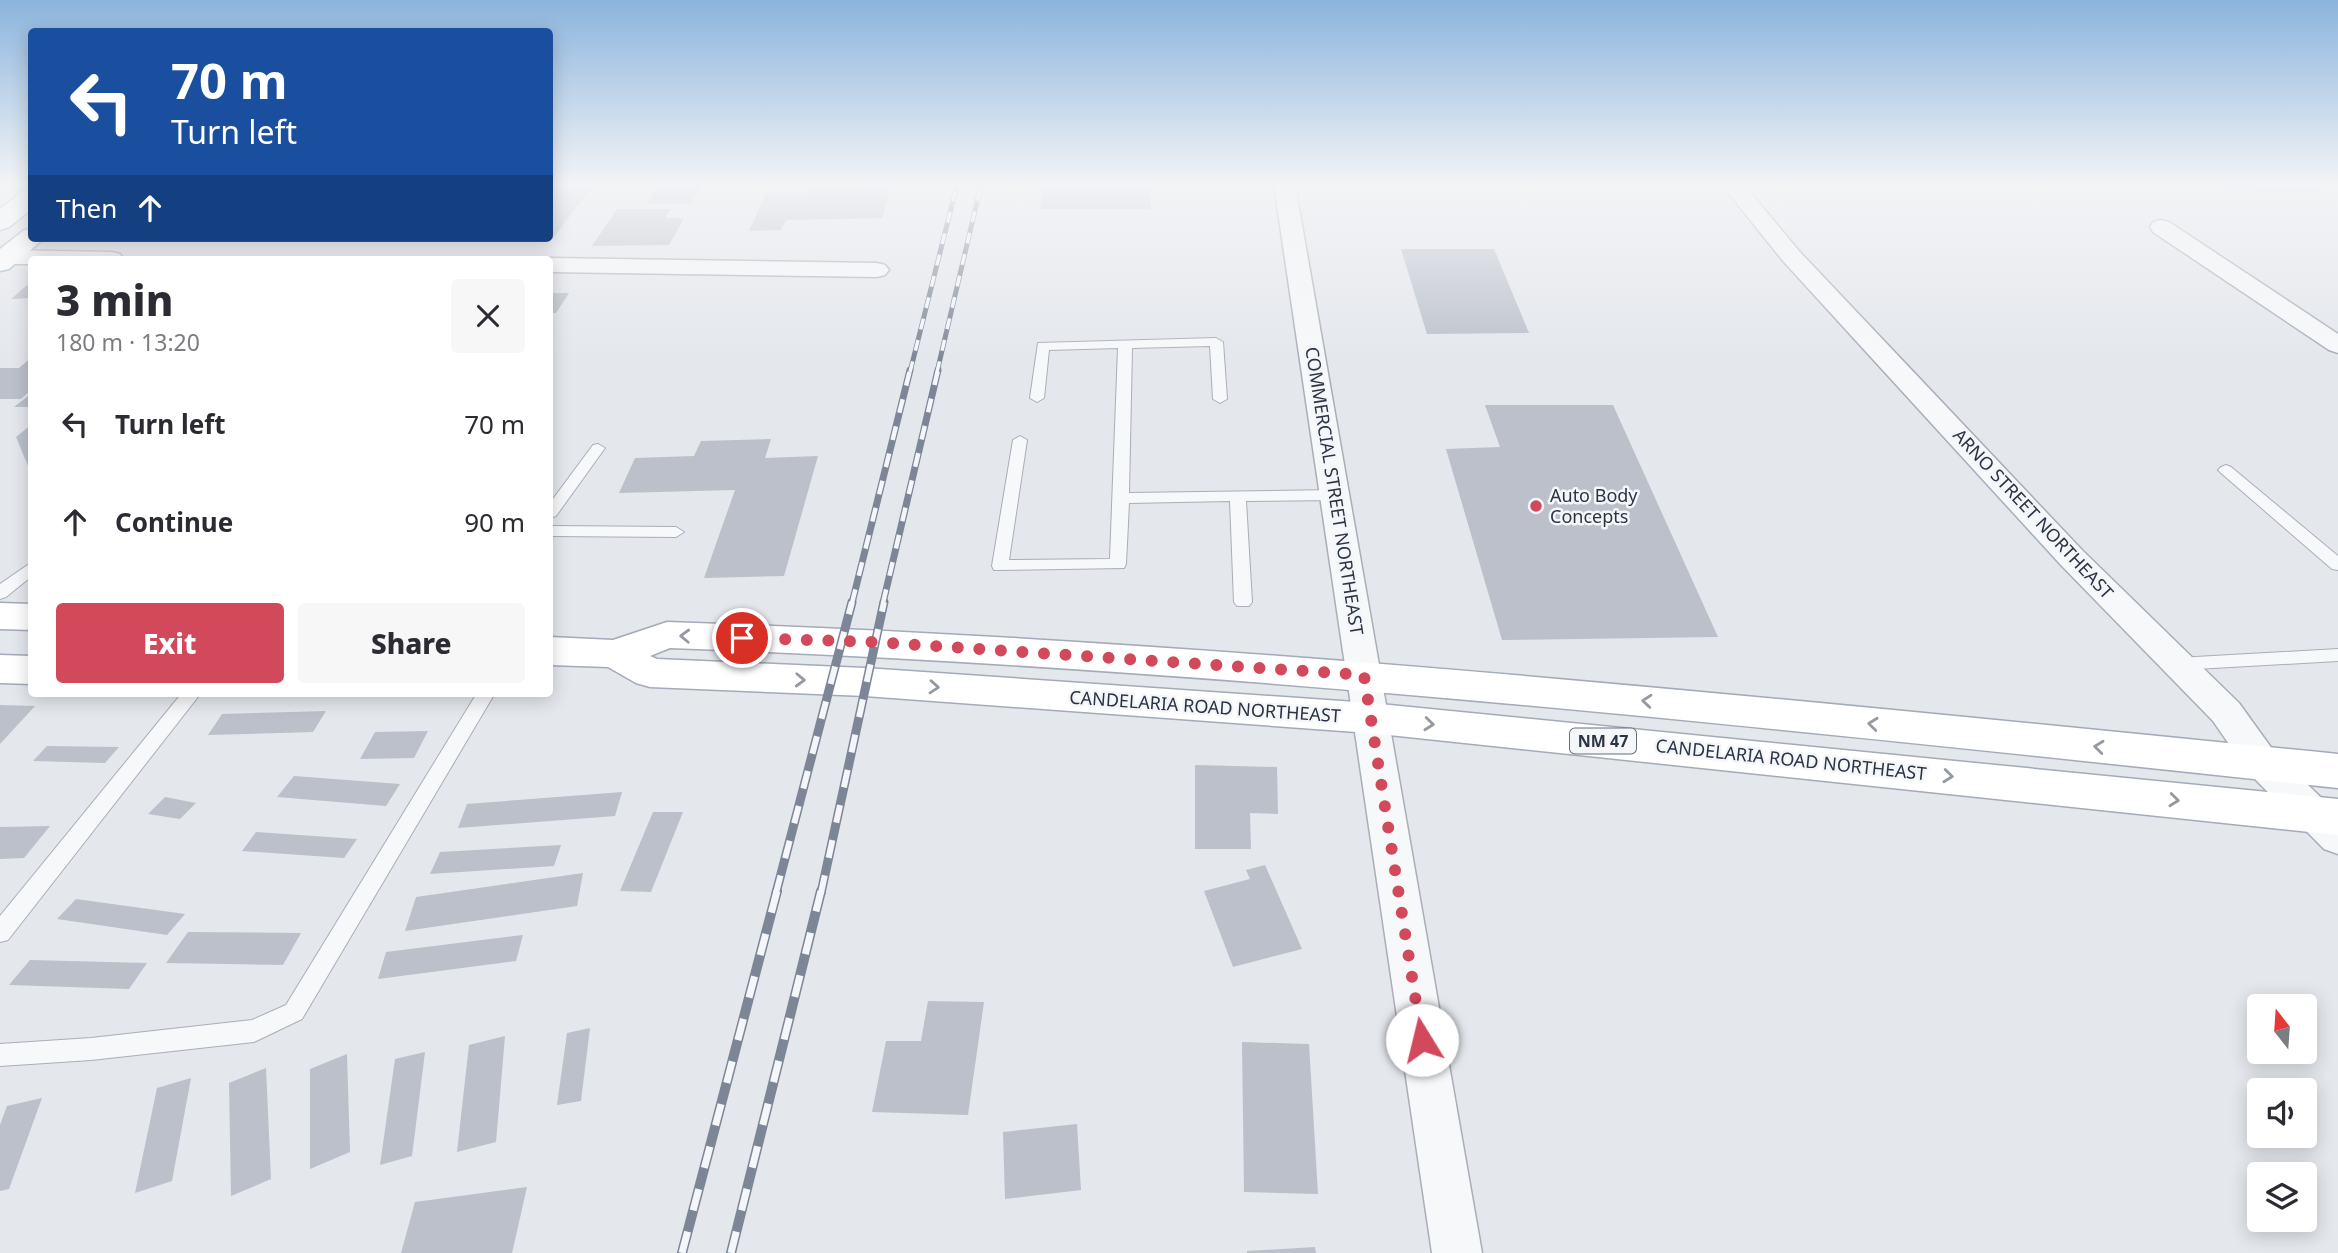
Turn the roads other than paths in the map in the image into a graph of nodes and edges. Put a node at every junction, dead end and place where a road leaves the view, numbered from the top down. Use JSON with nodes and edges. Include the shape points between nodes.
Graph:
{"nodes":[{"id":1,"x":22,"y":243,"type":"edge"},
{"id":2,"x":1294,"y":243,"type":"edge"},
{"id":3,"x":1780,"y":243,"type":"edge"},
{"id":4,"x":2184,"y":243,"type":"edge"},
{"id":5,"x":2,"y":259,"type":"edge"},
{"id":6,"x":28,"y":259,"type":"edge"},
{"id":7,"x":553,"y":265,"type":"edge"},
{"id":8,"x":877,"y":270,"type":"dead end"},
{"id":9,"x":1125,"y":344,"type":"junction"},
{"id":10,"x":2338,"y":345,"type":"edge"},
{"id":11,"x":1037,"y":398,"type":"dead end"},
{"id":12,"x":1220,"y":399,"type":"dead end"},
{"id":13,"x":1020,"y":440,"type":"dead end"},
{"id":14,"x":598,"y":448,"type":"dead end"},
{"id":15,"x":2226,"y":470,"type":"dead end"},
{"id":16,"x":1336,"y":495,"type":"junction"},
{"id":17,"x":1238,"y":496,"type":"junction"},
{"id":18,"x":1121,"y":498,"type":"junction"},
{"id":19,"x":553,"y":509,"type":"edge"},
{"id":20,"x":553,"y":531,"type":"edge"},
{"id":21,"x":676,"y":532,"type":"dead end"},
{"id":22,"x":2338,"y":565,"type":"edge"},
{"id":23,"x":28,"y":570,"type":"edge"},
{"id":24,"x":0,"y":593,"type":"edge"},
{"id":25,"x":1243,"y":602,"type":"dead end"},
{"id":26,"x":0,"y":616,"type":"edge"},
{"id":27,"x":28,"y":617,"type":"edge"},
{"id":28,"x":553,"y":651,"type":"edge"},
{"id":29,"x":615,"y":654,"type":"junction"},
{"id":30,"x":2338,"y":655,"type":"edge"},
{"id":31,"x":2178,"y":664,"type":"junction"},
{"id":32,"x":0,"y":669,"type":"edge"},
{"id":33,"x":28,"y":670,"type":"edge"},
{"id":34,"x":1364,"y":675,"type":"junction"},
{"id":35,"x":189,"y":697,"type":"edge"},
{"id":36,"x":484,"y":697,"type":"edge"},
{"id":37,"x":1370,"y":718,"type":"junction"},
{"id":38,"x":2262,"y":763,"type":"junction"},
{"id":39,"x":2338,"y":771,"type":"edge"},
{"id":40,"x":2330,"y":823,"type":"edge"},
{"id":41,"x":0,"y":933,"type":"edge"},
{"id":42,"x":0,"y":1055,"type":"edge"},
{"id":43,"x":1457,"y":1253,"type":"edge"}],
"edges":[{"from":1,"to":5,"type":"main road"},
{"from":2,"to":16,"type":"street","name":"COMMERCIAL STREET NORTHEAST"},
{"from":3,"to":31,"type":"street","name":"ARNO STREET NORTHEAST","via":[[2043,527]]},
{"from":4,"to":10,"type":"street"},
{"from":5,"to":6,"type":"street"},
{"from":7,"to":8,"type":"street"},
{"from":9,"to":11,"type":"lane","via":[[1043,346]]},
{"from":9,"to":12,"type":"lane","via":[[1216,342]]},
{"from":9,"to":18,"type":"lane"},
{"from":13,"to":18,"type":"lane","via":[[1000,566],[1118,565]]},
{"from":14,"to":19,"type":"lane"},
{"from":15,"to":22,"type":"lane"},
{"from":16,"to":17,"type":"lane"},
{"from":16,"to":34,"type":"street","name":"COMMERCIAL STREET NORTHEAST"},
{"from":17,"to":18,"type":"lane"},
{"from":17,"to":25,"type":"lane"},
{"from":20,"to":21,"type":"lane"},
{"from":23,"to":24,"type":"lane"},
{"from":26,"to":27,"type":"main road"},
{"from":28,"to":29,"type":"main road","number":"NM 47"},
{"from":34,"to":29,"type":"main road","number":"NM 47","one_way":true,"via":[[875,642],[667,635]]},
{"from":29,"to":37,"type":"main road","name":"CANDELARIA ROAD NORTHEAST","number":"NM 47","one_way":true,"via":[[650,673],[866,682]]},
{"from":30,"to":31,"type":"lane"},
{"from":31,"to":38,"type":"street","name":"ARNO STREET NORTHEAST","via":[[2226,712]]},
{"from":32,"to":33,"type":"main road"},
{"from":34,"to":37,"type":"street","name":"COMMERCIAL STREET NORTHEAST"},
{"from":38,"to":34,"type":"main road","number":"NM 47","one_way":true},
{"from":35,"to":41,"type":"lane"},
{"from":36,"to":42,"type":"lane","via":[[294,1012],[254,1031]]},
{"from":37,"to":40,"type":"main road","name":"CANDELARIA ROAD NORTHEAST","number":"NM 47","one_way":true},
{"from":37,"to":43,"type":"street","name":"COMMERCIAL STREET NORTHEAST"},
{"from":38,"to":39,"type":"main road","number":"NM 47"},
{"from":38,"to":40,"type":"street","name":"ARNO STREET NORTHEAST"}]}
